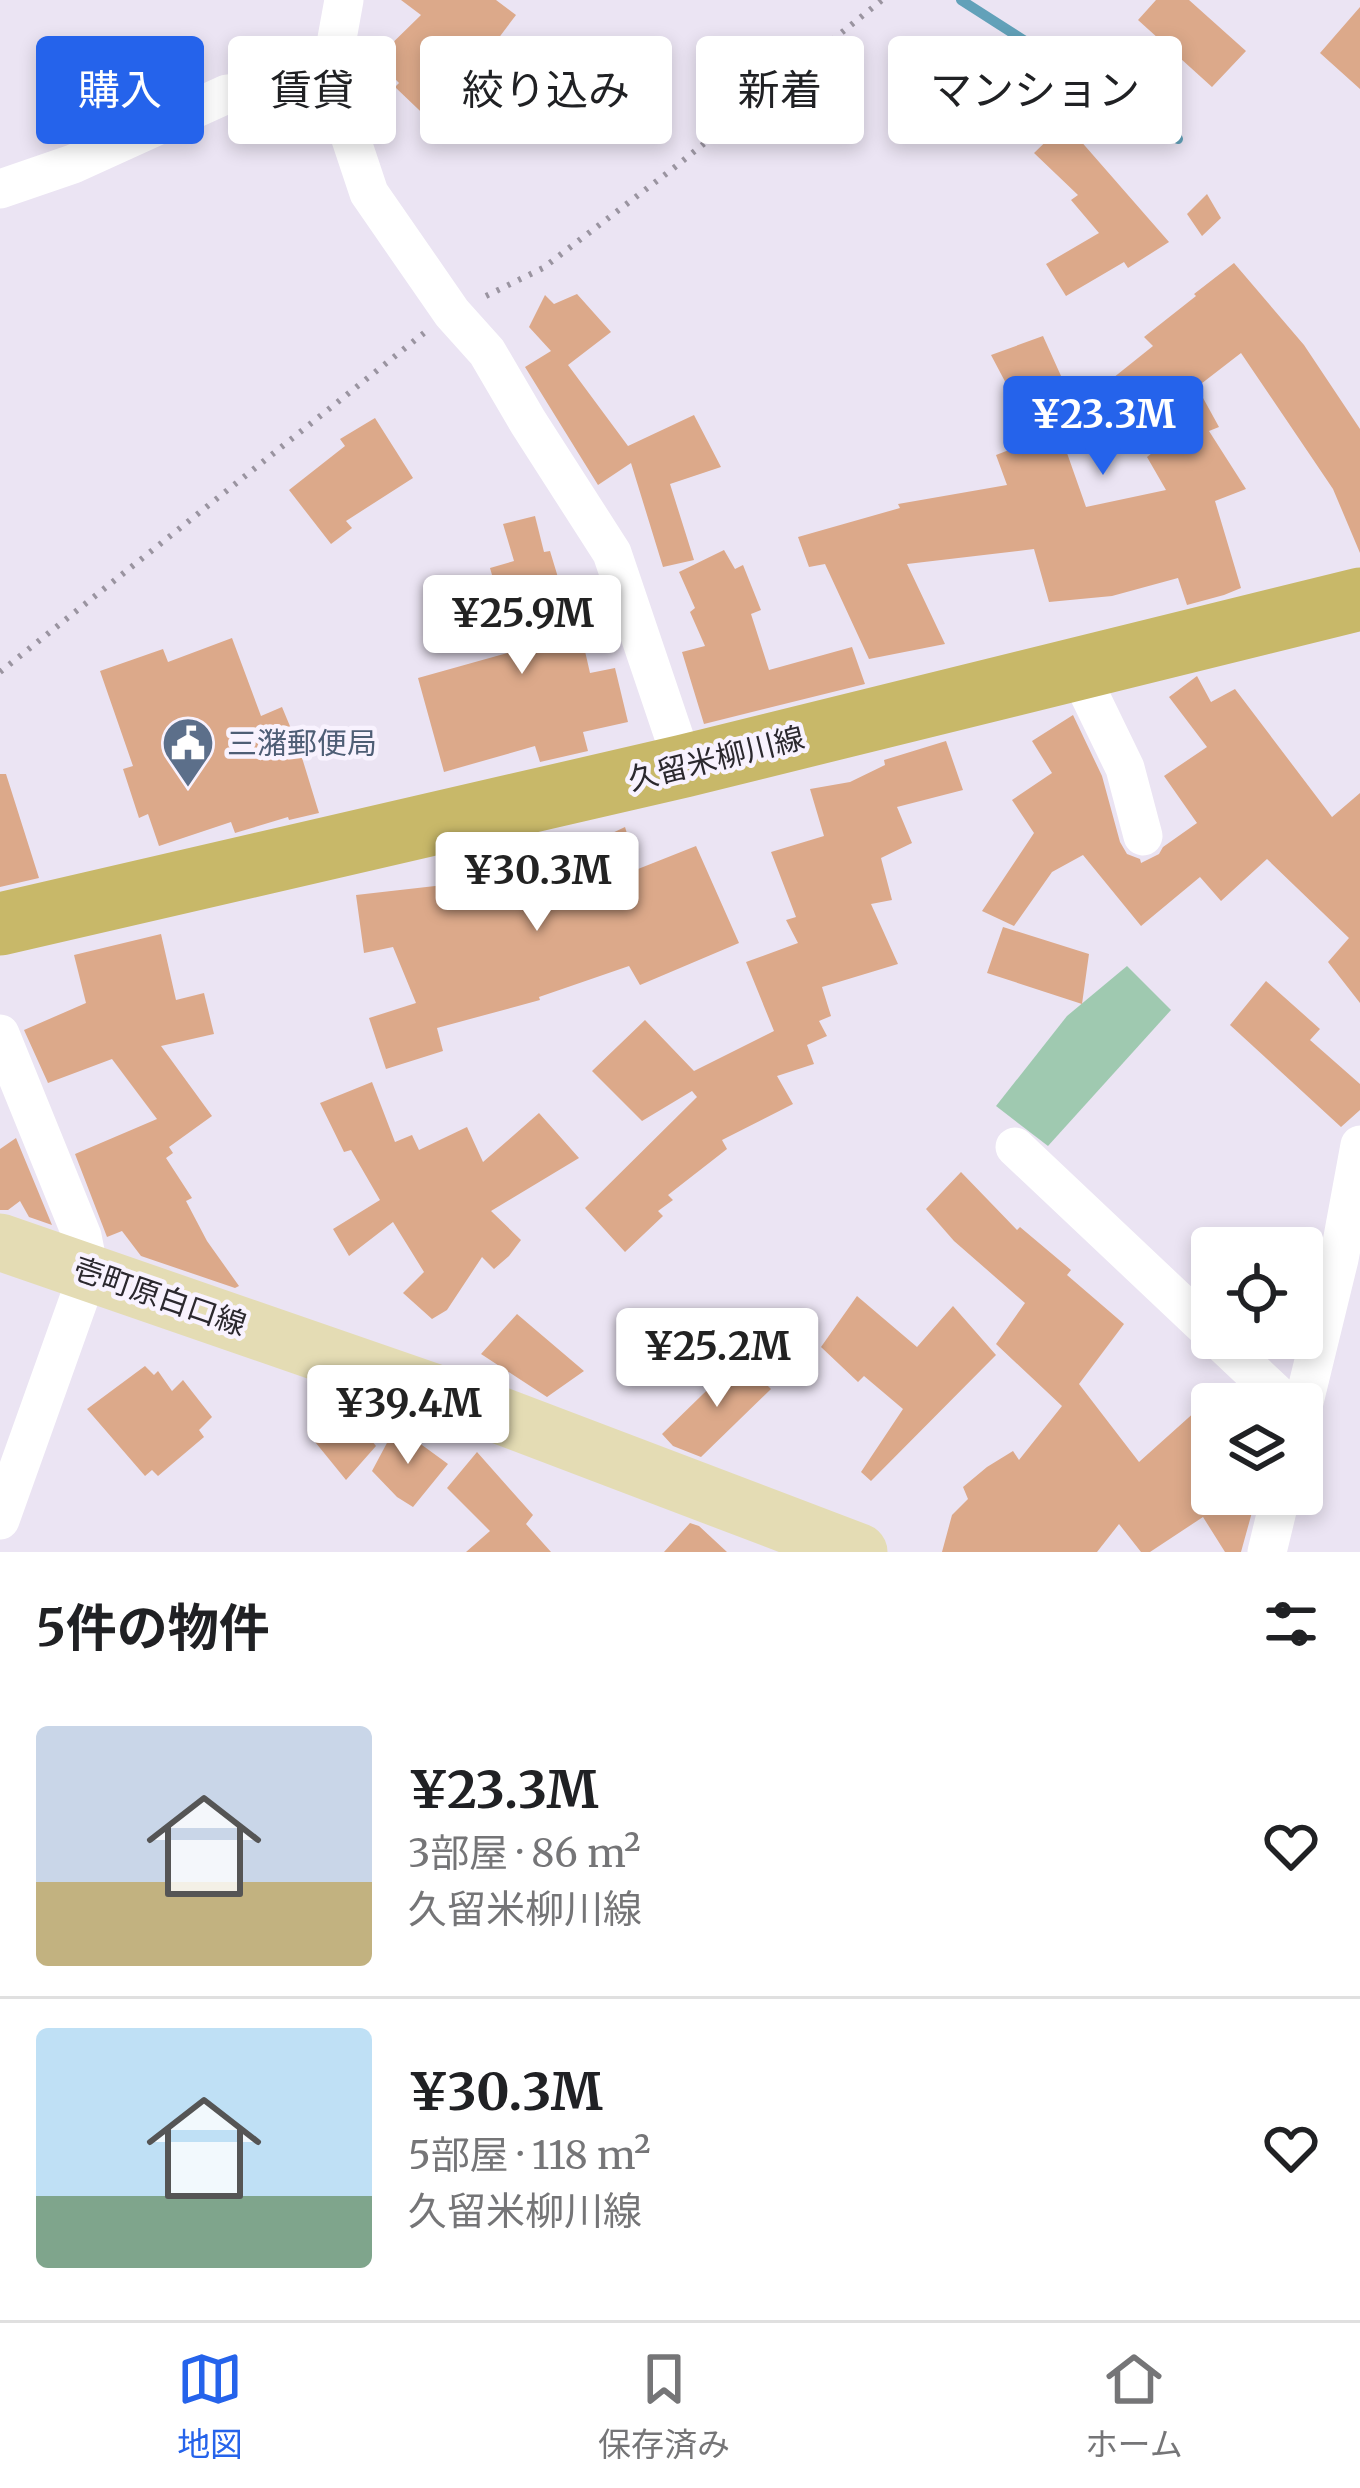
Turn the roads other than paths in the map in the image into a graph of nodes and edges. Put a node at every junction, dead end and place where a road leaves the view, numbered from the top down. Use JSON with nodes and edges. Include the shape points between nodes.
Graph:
{"nodes":[{"id":1,"x":344,"y":0,"type":"edge"},
{"id":2,"x":337,"y":36,"type":"edge"},
{"id":3,"x":228,"y":94,"type":"edge"},
{"id":4,"x":353,"y":144,"type":"edge"},
{"id":5,"x":0,"y":189,"type":"edge"},
{"id":6,"x":1360,"y":599,"type":"edge"},
{"id":7,"x":1077,"y":669,"type":"junction"},
{"id":8,"x":684,"y":766,"type":"junction"},
{"id":9,"x":1143,"y":836,"type":"dead end"},
{"id":10,"x":0,"y":924,"type":"edge"},
{"id":11,"x":0,"y":1034,"type":"edge"},
{"id":12,"x":1360,"y":1145,"type":"edge"},
{"id":13,"x":1015,"y":1147,"type":"dead end"},
{"id":14,"x":0,"y":1242,"type":"edge"},
{"id":15,"x":89,"y":1271,"type":"junction"},
{"id":16,"x":1191,"y":1312,"type":"edge"},
{"id":17,"x":1240,"y":1359,"type":"edge"},
{"id":18,"x":1266,"y":1383,"type":"edge"},
{"id":19,"x":1309,"y":1383,"type":"edge"},
{"id":20,"x":1276,"y":1515,"type":"edge"},
{"id":21,"x":0,"y":1520,"type":"edge"},
{"id":22,"x":859,"y":1552,"type":"edge"},
{"id":23,"x":1267,"y":1552,"type":"edge"}],
"edges":[{"from":1,"to":2,"type":"street"},
{"from":3,"to":5,"type":"street"},
{"from":4,"to":8,"type":"street","via":[[369,193],[487,352],[612,554]]},
{"from":6,"to":7,"type":"main road","name":"久留米柳川線"},
{"from":7,"to":8,"type":"main road","name":"久留米柳川線"},
{"from":7,"to":9,"type":"street","via":[[1125,768]]},
{"from":8,"to":10,"type":"main road","name":"久留米柳川線"},
{"from":11,"to":15,"type":"street"},
{"from":12,"to":19,"type":"street"},
{"from":13,"to":16,"type":"street"},
{"from":14,"to":15,"type":"main road","name":"壱町原白口線"},
{"from":15,"to":21,"type":"street"},
{"from":15,"to":22,"type":"main road","name":"壱町原白口線"},
{"from":17,"to":18,"type":"street"},
{"from":20,"to":23,"type":"street"}]}
